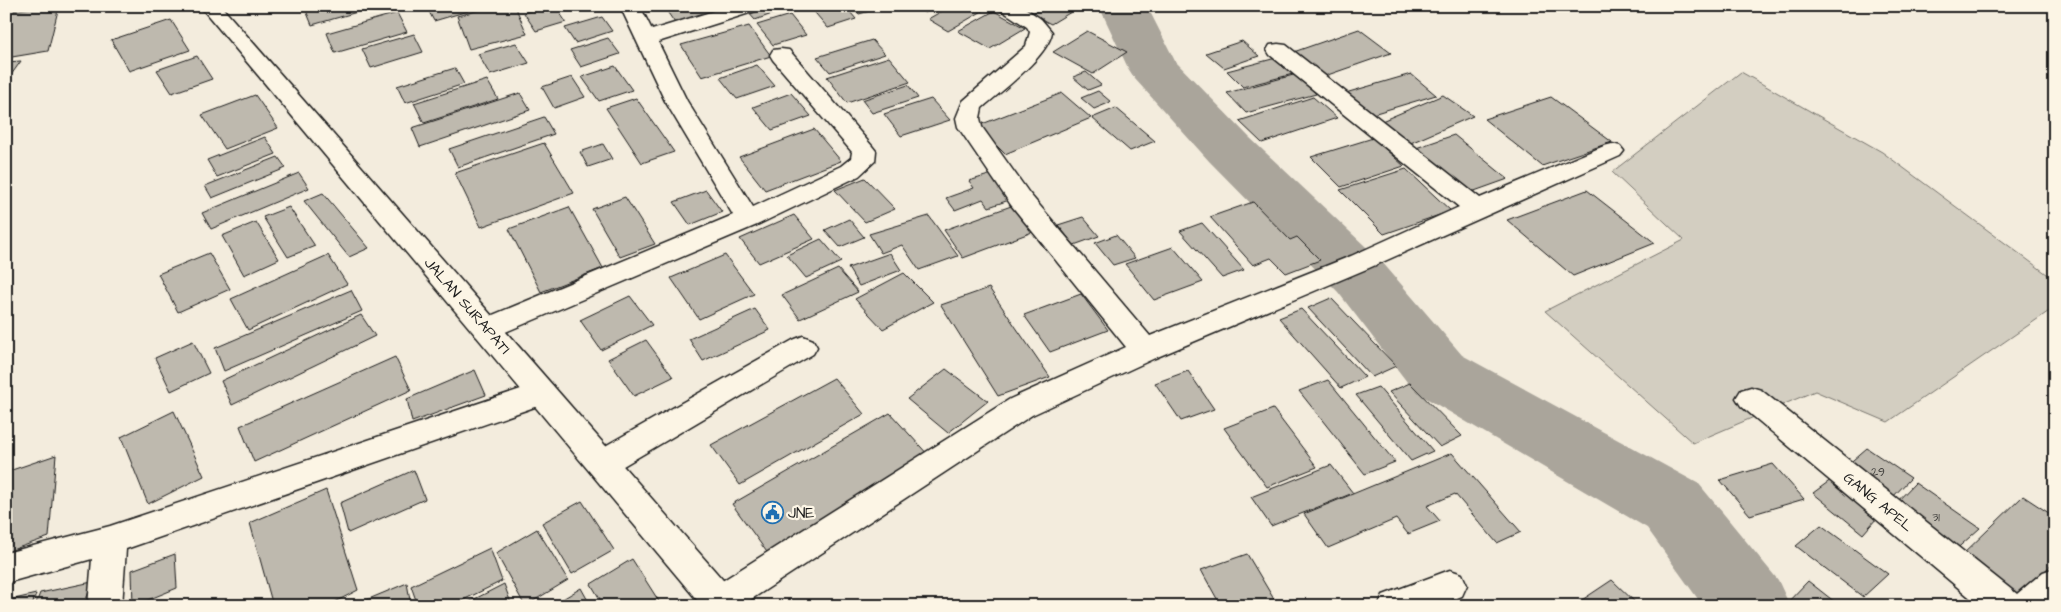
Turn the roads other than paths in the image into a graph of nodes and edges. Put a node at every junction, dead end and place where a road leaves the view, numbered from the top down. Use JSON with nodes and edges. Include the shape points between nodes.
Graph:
{"nodes":[{"id":1,"x":210,"y":6,"type":"edge"},
{"id":2,"x":630,"y":6,"type":"edge"},
{"id":3,"x":752,"y":6,"type":"edge"},
{"id":4,"x":1008,"y":6,"type":"edge"},
{"id":5,"x":645,"y":40,"type":"junction"},
{"id":6,"x":1278,"y":50,"type":"dead end"},
{"id":7,"x":781,"y":55,"type":"dead end"},
{"id":8,"x":1612,"y":151,"type":"dead end"},
{"id":9,"x":1477,"y":209,"type":"junction"},
{"id":10,"x":748,"y":219,"type":"junction"},
{"id":11,"x":486,"y":329,"type":"junction"},
{"id":12,"x":803,"y":347,"type":"dead end"},
{"id":13,"x":1144,"y":350,"type":"junction"},
{"id":14,"x":542,"y":393,"type":"junction"},
{"id":15,"x":1751,"y":398,"type":"dead end"},
{"id":16,"x":602,"y":463,"type":"junction"},
{"id":17,"x":110,"y":540,"type":"junction"},
{"id":18,"x":6,"y":568,"type":"edge"},
{"id":19,"x":2055,"y":583,"type":"edge"},
{"id":20,"x":1450,"y":585,"type":"dead end"},
{"id":21,"x":719,"y":604,"type":"edge"},
{"id":22,"x":105,"y":606,"type":"edge"},
{"id":23,"x":1395,"y":606,"type":"edge"},
{"id":24,"x":2006,"y":606,"type":"edge"},
{"id":25,"x":2028,"y":606,"type":"edge"}],
"edges":[{"from":1,"to":11,"type":"main road","name":"JALAN SURAPATI"},
{"from":2,"to":5,"type":"main road"},
{"from":3,"to":5,"type":"main road"},
{"from":4,"to":13,"type":"main road","via":[[1034,23],[1041,32],[1040,40],[1035,49],[971,106],[970,127],[1020,198]]},
{"from":5,"to":10,"type":"main road","via":[[676,101]]},
{"from":6,"to":9,"type":"main road"},
{"from":7,"to":10,"type":"main road","via":[[864,151],[864,156],[850,171]]},
{"from":8,"to":9,"type":"main road"},
{"from":9,"to":13,"type":"main road","via":[[1360,262]]},
{"from":10,"to":11,"type":"main road"},
{"from":11,"to":14,"type":"main road","name":"JALAN SURAPATI"},
{"from":12,"to":16,"type":"main road"},
{"from":13,"to":21,"type":"main road","via":[[1021,407]]},
{"from":14,"to":16,"type":"main road","name":"JALAN SURAPATI"},
{"from":14,"to":17,"type":"main road"},
{"from":15,"to":24,"type":"main road","name":"GANG APEL"},
{"from":16,"to":21,"type":"main road","name":"JALAN SURAPATI"},
{"from":17,"to":18,"type":"main road"},
{"from":17,"to":22,"type":"main road"},
{"from":19,"to":25,"type":"main road"},
{"from":20,"to":23,"type":"main road"}]}
